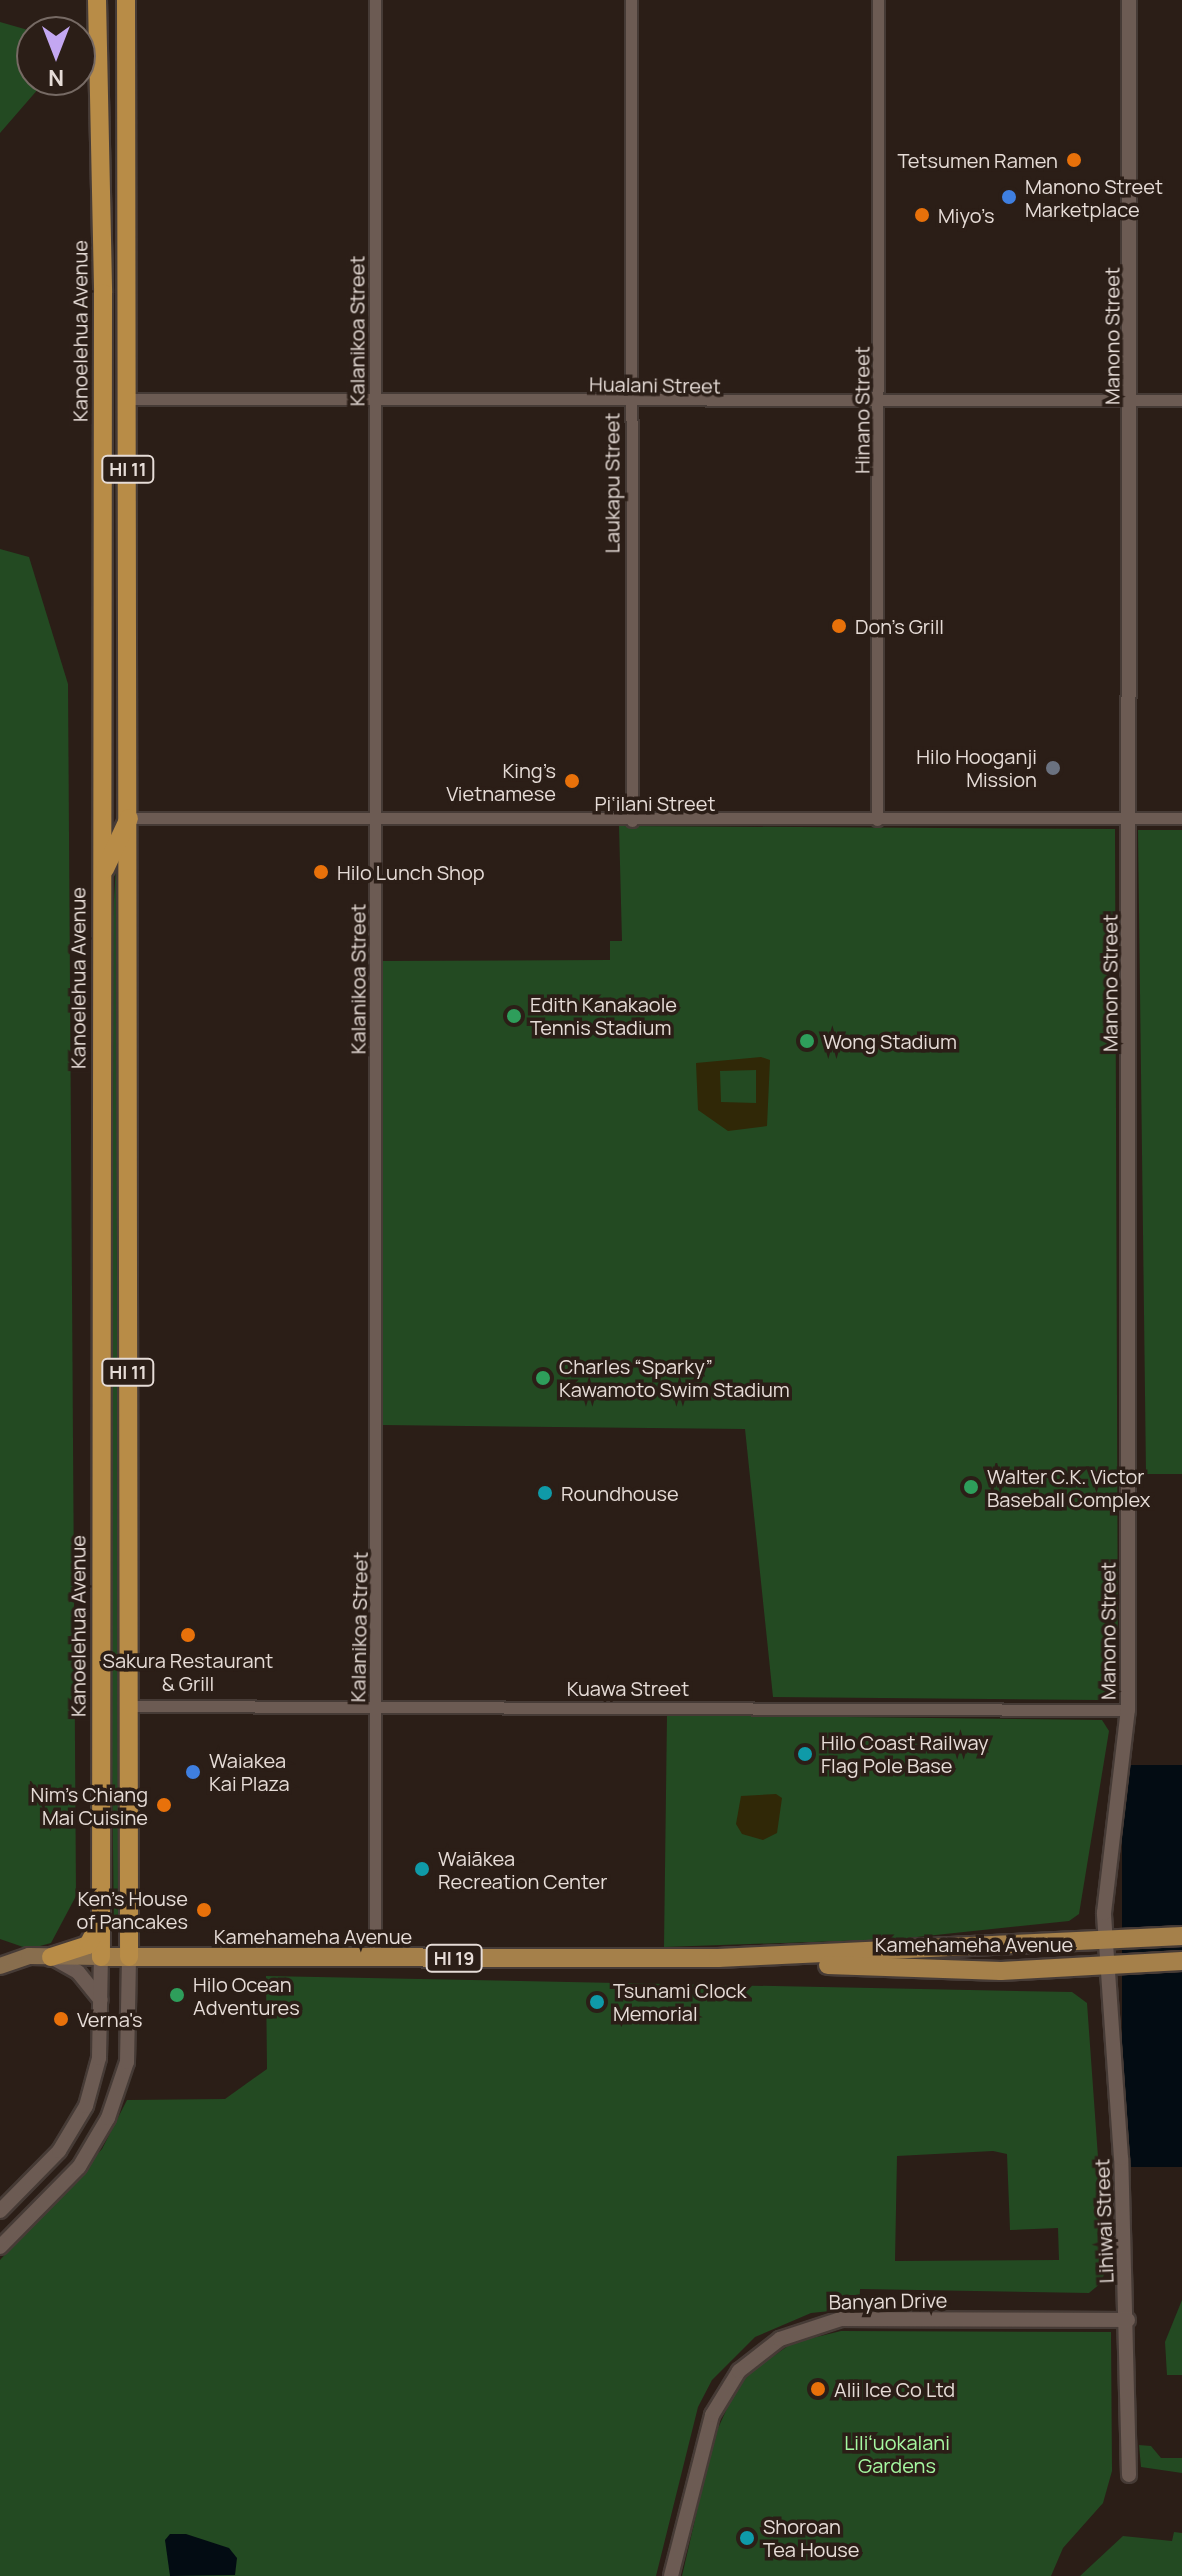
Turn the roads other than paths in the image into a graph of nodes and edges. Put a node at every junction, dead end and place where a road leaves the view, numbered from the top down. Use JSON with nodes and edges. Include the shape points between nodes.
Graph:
{"nodes":[{"id":1,"x":97,"y":0,"type":"edge"},
{"id":2,"x":126,"y":0,"type":"edge"},
{"id":3,"x":375,"y":0,"type":"edge"},
{"id":4,"x":631,"y":0,"type":"edge"},
{"id":5,"x":878,"y":0,"type":"edge"},
{"id":6,"x":1129,"y":0,"type":"edge"},
{"id":7,"x":375,"y":396,"type":"junction"},
{"id":8,"x":128,"y":399,"type":"junction"},
{"id":9,"x":1132,"y":400,"type":"junction"},
{"id":10,"x":1182,"y":400,"type":"edge"},
{"id":11,"x":630,"y":403,"type":"junction"},
{"id":12,"x":880,"y":403,"type":"junction"},
{"id":13,"x":101,"y":780,"type":"junction"},
{"id":14,"x":129,"y":818,"type":"junction"},
{"id":15,"x":375,"y":818,"type":"junction"},
{"id":16,"x":1131,"y":818,"type":"junction"},
{"id":17,"x":1182,"y":818,"type":"edge"},
{"id":18,"x":877,"y":820,"type":"junction"},
{"id":19,"x":632,"y":821,"type":"junction"},
{"id":20,"x":100,"y":880,"type":"junction"},
{"id":21,"x":127,"y":1706,"type":"junction"},
{"id":22,"x":375,"y":1706,"type":"junction"},
{"id":23,"x":1128,"y":1710,"type":"junction"},
{"id":24,"x":101,"y":1917,"type":"junction"},
{"id":25,"x":1182,"y":1936,"type":"edge"},
{"id":26,"x":1105,"y":1941,"type":"junction"},
{"id":27,"x":51,"y":1957,"type":"junction"},
{"id":28,"x":101,"y":1957,"type":"junction"},
{"id":29,"x":129,"y":1957,"type":"junction"},
{"id":30,"x":375,"y":1958,"type":"junction"},
{"id":31,"x":718,"y":1958,"type":"junction"},
{"id":32,"x":1182,"y":1961,"type":"edge"},
{"id":33,"x":1106,"y":1965,"type":"junction"},
{"id":34,"x":0,"y":1966,"type":"edge"},
{"id":35,"x":101,"y":2000,"type":"junction"},
{"id":36,"x":0,"y":2211,"type":"edge"},
{"id":37,"x":0,"y":2247,"type":"edge"},
{"id":38,"x":1128,"y":2320,"type":"junction"},
{"id":39,"x":1129,"y":2475,"type":"dead end"},
{"id":40,"x":671,"y":2576,"type":"edge"}],
"edges":[{"from":1,"to":13,"type":"highway","name":"Kanoelehua Avenue","number":"HI 11","via":[[103,293]]},
{"from":2,"to":8,"type":"highway","number":"HI 11"},
{"from":3,"to":7,"type":"street","name":"Kalanikoa Street"},
{"from":4,"to":11,"type":"street","name":"Laukapu Street"},
{"from":5,"to":12,"type":"street","name":"Hinano Street"},
{"from":6,"to":9,"type":"street","name":"Manono Street"},
{"from":7,"to":8,"type":"street","name":"Hualani Street"},
{"from":7,"to":11,"type":"street","name":"Hualani Street"},
{"from":7,"to":15,"type":"street","name":"Kalanikoa Street"},
{"from":8,"to":14,"type":"highway","number":"HI 11"},
{"from":9,"to":10,"type":"street","name":"Hualani Street"},
{"from":9,"to":12,"type":"street","name":"Hualani Street"},
{"from":9,"to":16,"type":"street","name":"Manono Street"},
{"from":11,"to":12,"type":"street","name":"Hualani Street"},
{"from":11,"to":19,"type":"street","name":"Laukapu Street"},
{"from":12,"to":18,"type":"street","name":"Hinano Street"},
{"from":13,"to":14,"type":"highway"},
{"from":13,"to":20,"type":"highway","name":"Kanoelehua Avenue","number":"HI 11"},
{"from":14,"to":15,"type":"street","name":"Pi‘ilani Street"},
{"from":14,"to":20,"type":"highway"},
{"from":14,"to":21,"type":"highway","number":"HI 11"},
{"from":15,"to":19,"type":"street","name":"Pi‘ilani Street"},
{"from":15,"to":22,"type":"street","name":"Kalanikoa Street"},
{"from":16,"to":17,"type":"street","name":"Pi‘ilani Street"},
{"from":16,"to":18,"type":"street","name":"Pi‘ilani Street"},
{"from":16,"to":23,"type":"street","name":"Manono Street"},
{"from":18,"to":19,"type":"street","name":"Pi‘ilani Street"},
{"from":20,"to":24,"type":"highway","name":"Kanoelehua Avenue","number":"HI 11"},
{"from":21,"to":22,"type":"street","name":"Kuawa Street"},
{"from":21,"to":29,"type":"highway","number":"HI 11"},
{"from":22,"to":23,"type":"street","name":"Kuawa Street"},
{"from":22,"to":30,"type":"street","name":"Kalanikoa Street"},
{"from":23,"to":26,"type":"street","name":"Manono Street","via":[[1107,1858]]},
{"from":24,"to":27,"type":"highway","via":[[88,1945]]},
{"from":24,"to":28,"type":"highway","name":"Kanoelehua Avenue","number":"HI 11"},
{"from":25,"to":26,"type":"main road","name":"Kamehameha Avenue","number":"HI 19"},
{"from":26,"to":31,"type":"main road","name":"Kamehameha Avenue","number":"HI 19"},
{"from":26,"to":33,"type":"street","name":"Manono Street"},
{"from":27,"to":28,"type":"main road","number":"HI 19"},
{"from":27,"to":34,"type":"main road","number":"HI 19","via":[[29,1956]]},
{"from":27,"to":35,"type":"street","via":[[78,1972]]},
{"from":28,"to":29,"type":"main road","name":"Kamehameha Avenue","number":"HI 19"},
{"from":28,"to":35,"type":"street"},
{"from":29,"to":30,"type":"main road","name":"Kamehameha Avenue","number":"HI 19"},
{"from":29,"to":37,"type":"street","via":[[127,2062],[108,2118],[79,2167]]},
{"from":30,"to":31,"type":"main road","name":"Kamehameha Avenue","number":"HI 19"},
{"from":31,"to":33,"type":"main road","name":"Kamehameha Avenue","number":"HI 19","via":[[928,1971]]},
{"from":32,"to":33,"type":"main road","name":"Kamehameha Avenue","number":"HI 19"},
{"from":33,"to":38,"type":"street","name":"Lihiwai Street"},
{"from":35,"to":36,"type":"street","via":[[99,2058],[86,2106],[59,2151]]},
{"from":38,"to":39,"type":"street","name":"Lihiwai Street"},
{"from":38,"to":40,"type":"street","name":"Banyan Drive","via":[[841,2319],[780,2339],[739,2371],[712,2415]]}]}
